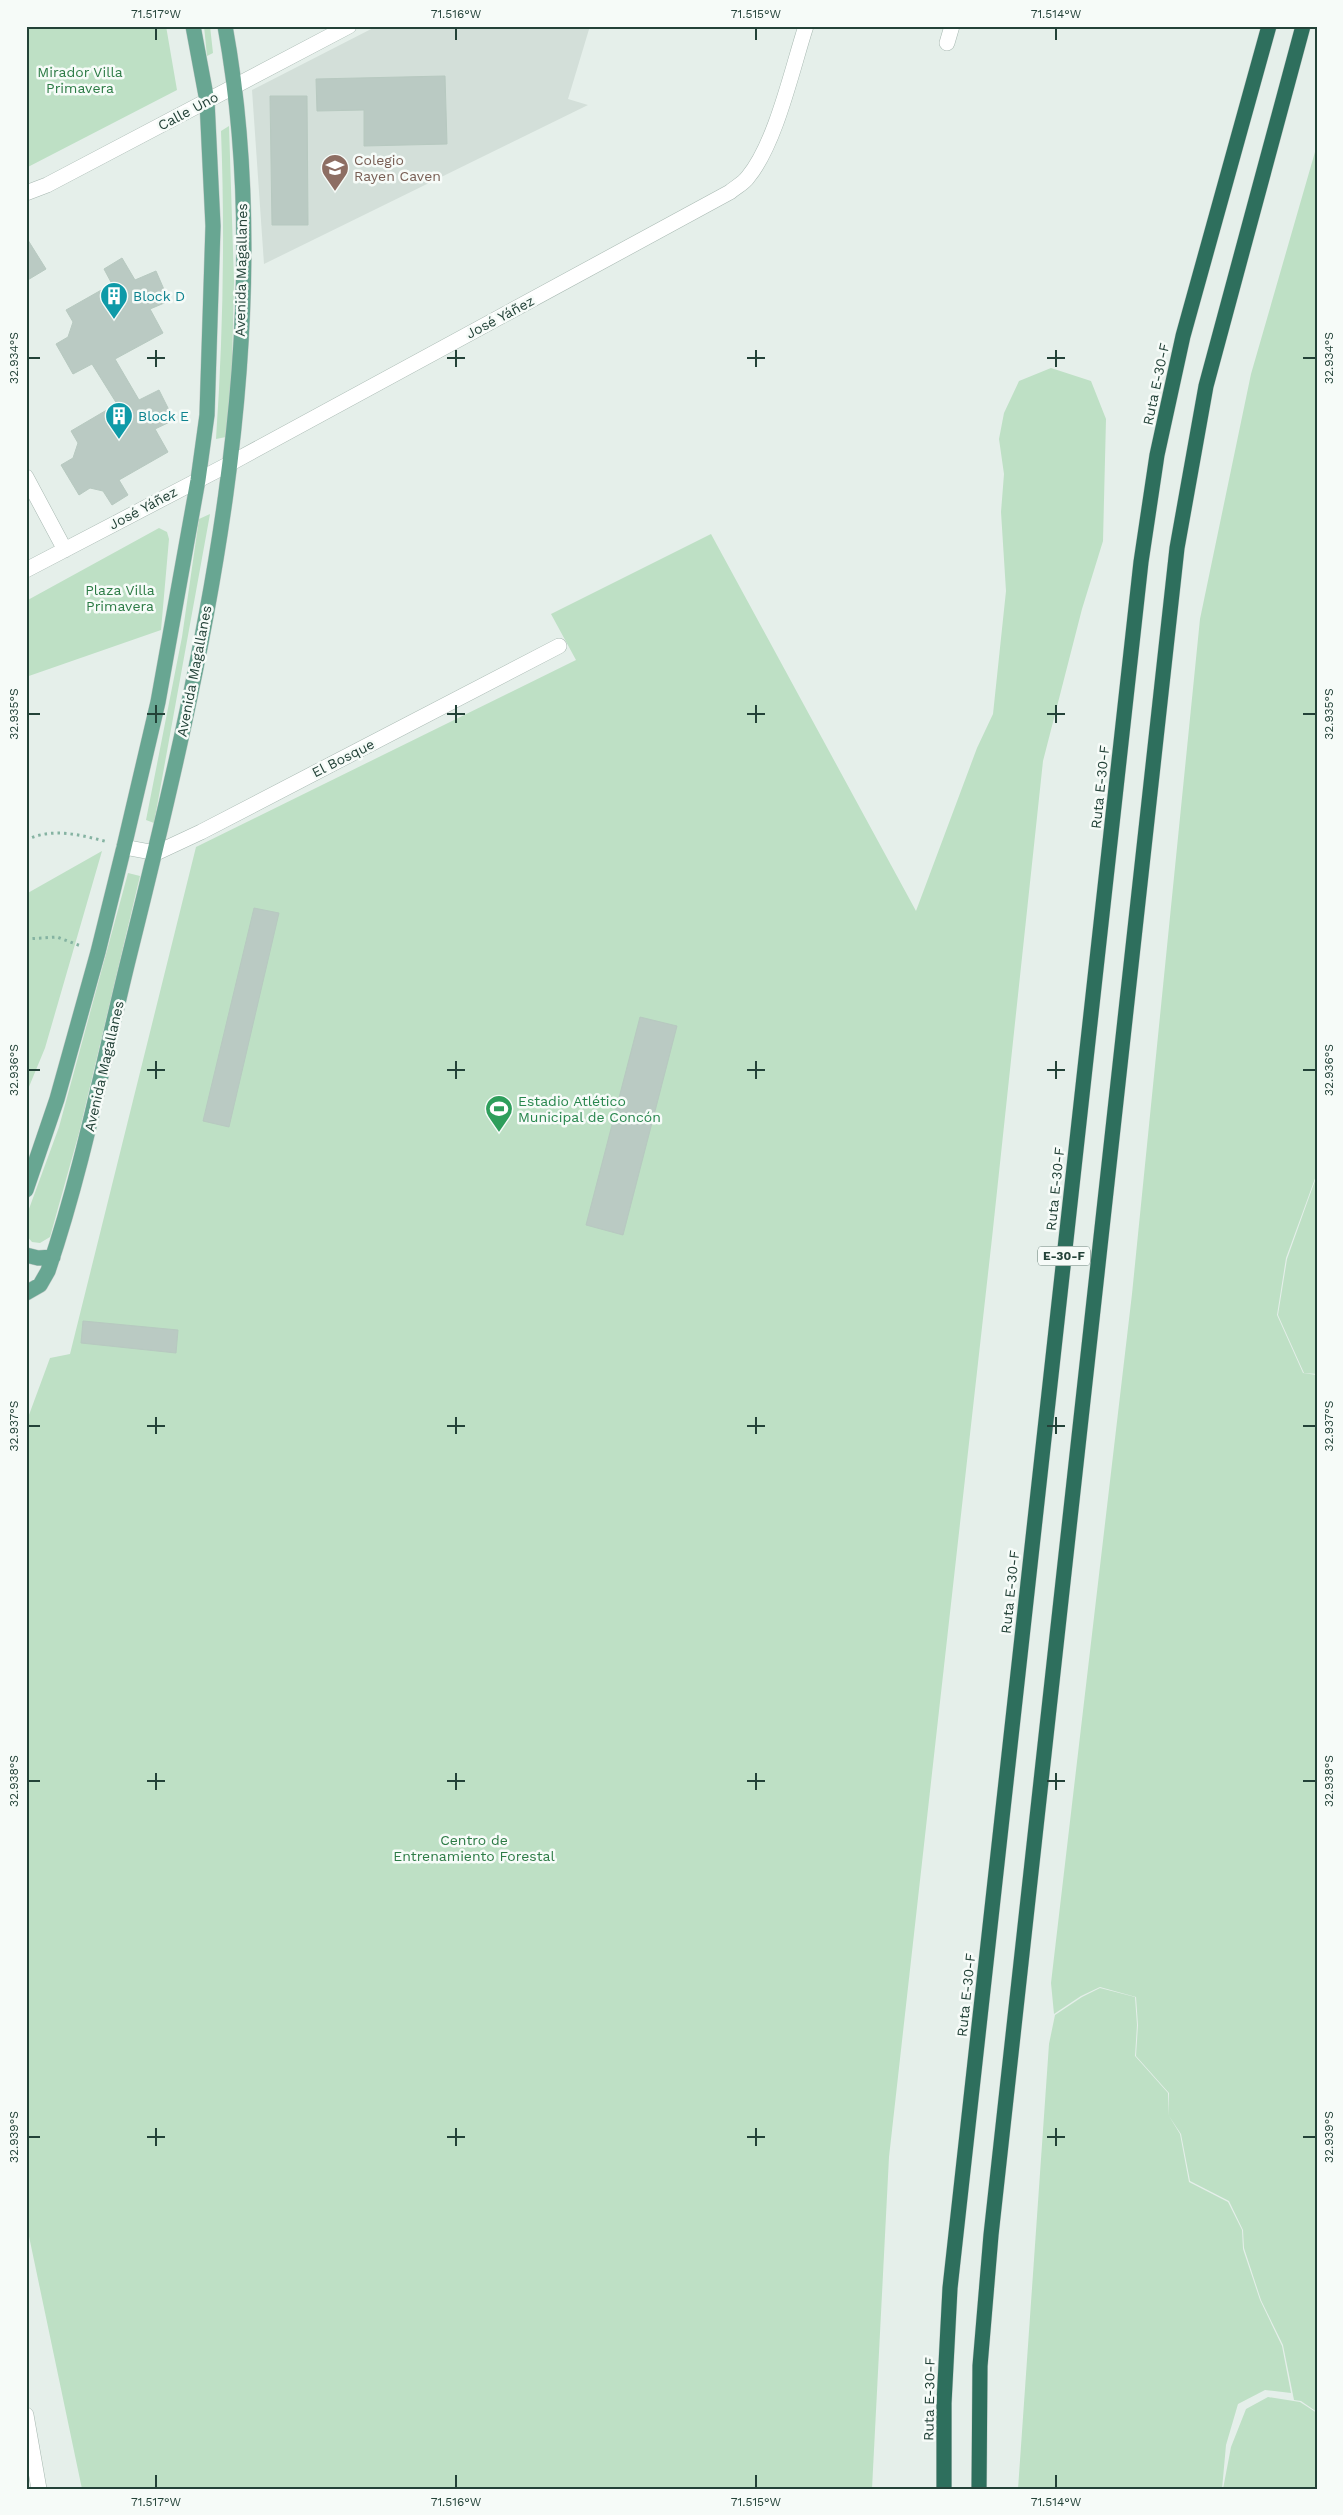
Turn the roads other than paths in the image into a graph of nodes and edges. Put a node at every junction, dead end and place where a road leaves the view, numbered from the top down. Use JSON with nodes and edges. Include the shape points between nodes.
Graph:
{"nodes":[{"id":1,"x":193,"y":26,"type":"edge"},
{"id":2,"x":225,"y":26,"type":"edge"},
{"id":3,"x":349,"y":26,"type":"edge"},
{"id":4,"x":806,"y":26,"type":"edge"},
{"id":5,"x":952,"y":26,"type":"edge"},
{"id":6,"x":1269,"y":26,"type":"edge"},
{"id":7,"x":1303,"y":26,"type":"edge"},
{"id":8,"x":947,"y":44,"type":"dead end"},
{"id":9,"x":235,"y":85,"type":"junction"},
{"id":10,"x":207,"y":102,"type":"junction"},
{"id":11,"x":26,"y":192,"type":"edge"},
{"id":12,"x":231,"y":462,"type":"junction"},
{"id":13,"x":26,"y":476,"type":"edge"},
{"id":14,"x":198,"y":480,"type":"junction"},
{"id":15,"x":65,"y":550,"type":"junction"},
{"id":16,"x":26,"y":570,"type":"edge"},
{"id":17,"x":559,"y":646,"type":"dead end"},
{"id":18,"x":124,"y":847,"type":"junction"},
{"id":19,"x":156,"y":853,"type":"junction"},
{"id":20,"x":26,"y":1190,"type":"edge"},
{"id":21,"x":26,"y":1255,"type":"edge"},
{"id":22,"x":53,"y":1257,"type":"junction"},
{"id":23,"x":26,"y":1293,"type":"edge"},
{"id":24,"x":26,"y":2415,"type":"edge"},
{"id":25,"x":39,"y":2489,"type":"edge"},
{"id":26,"x":944,"y":2489,"type":"edge"},
{"id":27,"x":979,"y":2489,"type":"edge"}],
"edges":[{"from":1,"to":10,"type":"main road"},
{"from":2,"to":9,"type":"main road","name":"Avenida Magallanes"},
{"from":3,"to":9,"type":"street","name":"Calle Uno"},
{"from":4,"to":12,"type":"street","name":"José Yáñez","via":[[772,133],[760,161],[747,179],[695,212]]},
{"from":5,"to":8,"type":"street"},
{"from":6,"to":26,"type":"highway","name":"Ruta E-30-F","number":"E-30-F","via":[[1183,336],[1157,455],[1141,562],[950,2288],[944,2403]]},
{"from":7,"to":27,"type":"highway","number":"E-30-F","via":[[1206,386],[1177,548],[992,2225],[980,2366]]},
{"from":9,"to":10,"type":"street","name":"Calle Uno"},
{"from":9,"to":12,"type":"main road","name":"Avenida Magallanes","via":[[242,190],[243,272]]},
{"from":10,"to":11,"type":"street","name":"Calle Uno","via":[[47,185]]},
{"from":10,"to":14,"type":"main road","via":[[212,208],[211,337]]},
{"from":12,"to":14,"type":"street","name":"José Yáñez"},
{"from":12,"to":19,"type":"main road","name":"Avenida Magallanes","via":[[188,708]]},
{"from":13,"to":15,"type":"street"},
{"from":14,"to":15,"type":"street","name":"José Yáñez"},
{"from":14,"to":18,"type":"main road","via":[[158,702]]},
{"from":15,"to":16,"type":"street","name":"José Yáñez"},
{"from":17,"to":19,"type":"street","name":"El Bosque"},
{"from":18,"to":19,"type":"street"},
{"from":18,"to":20,"type":"main road","via":[[98,952]]},
{"from":19,"to":22,"type":"main road","name":"Avenida Magallanes","via":[[87,1142]]},
{"from":21,"to":22,"type":"main road"},
{"from":22,"to":23,"type":"main road","name":"Avenida Magallanes","via":[[40,1285]]},
{"from":24,"to":25,"type":"street"}]}
